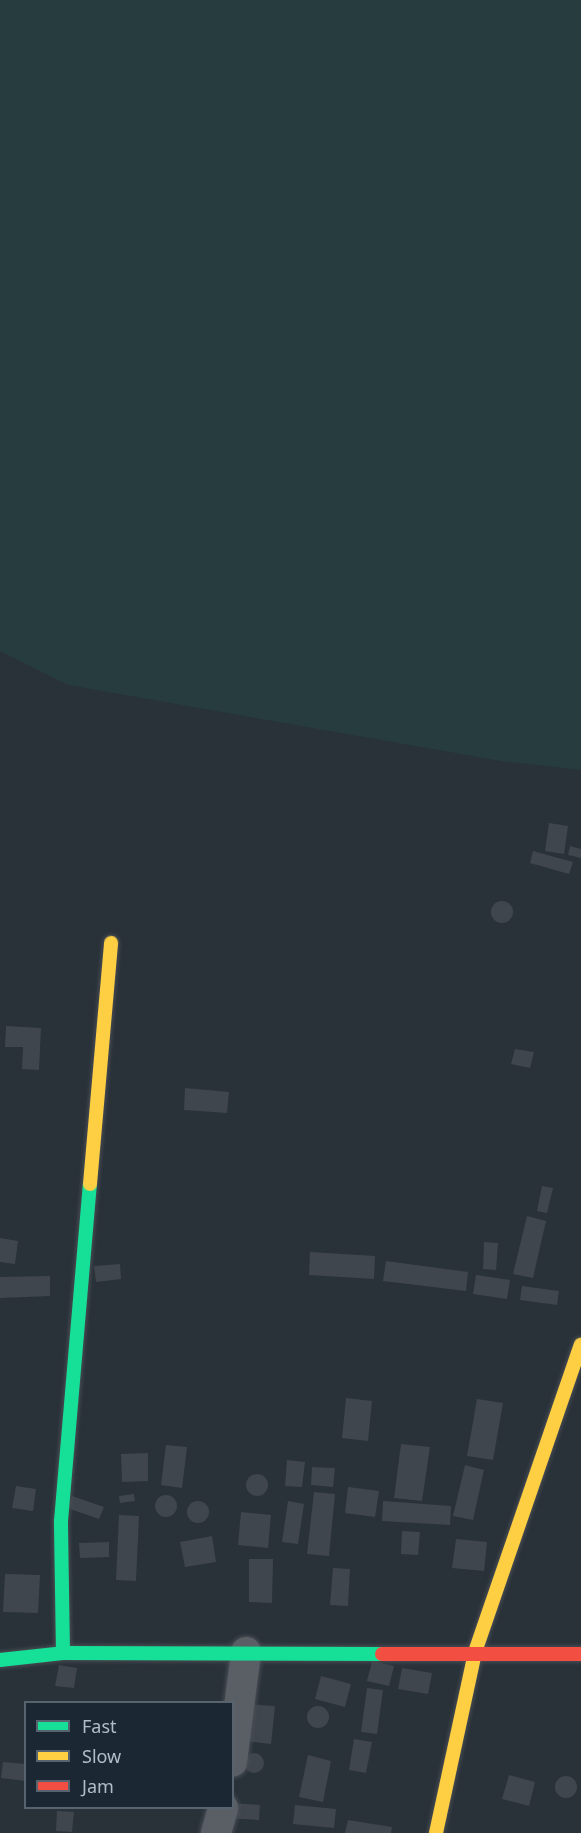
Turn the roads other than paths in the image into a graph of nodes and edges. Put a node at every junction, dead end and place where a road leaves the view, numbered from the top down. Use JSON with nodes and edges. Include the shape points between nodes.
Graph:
{"nodes":[{"id":1,"x":111,"y":943,"type":"dead end"},
{"id":2,"x":581,"y":1345,"type":"edge"},
{"id":3,"x":475,"y":1652,"type":"junction"},
{"id":4,"x":63,"y":1653,"type":"junction"},
{"id":5,"x":246,"y":1653,"type":"junction"},
{"id":6,"x":581,"y":1654,"type":"edge"},
{"id":7,"x":0,"y":1660,"type":"edge"},
{"id":8,"x":234,"y":1746,"type":"edge"},
{"id":9,"x":223,"y":1809,"type":"edge"},
{"id":10,"x":216,"y":1833,"type":"edge"},
{"id":11,"x":436,"y":1833,"type":"edge"}],
"edges":[{"from":1,"to":4,"type":"street","via":[[61,1521]]},
{"from":2,"to":3,"type":"street"},
{"from":3,"to":5,"type":"street"},
{"from":3,"to":6,"type":"street"},
{"from":3,"to":11,"type":"street"},
{"from":4,"to":5,"type":"street"},
{"from":4,"to":7,"type":"street"},
{"from":5,"to":8,"type":"street"},
{"from":9,"to":10,"type":"street"}]}
